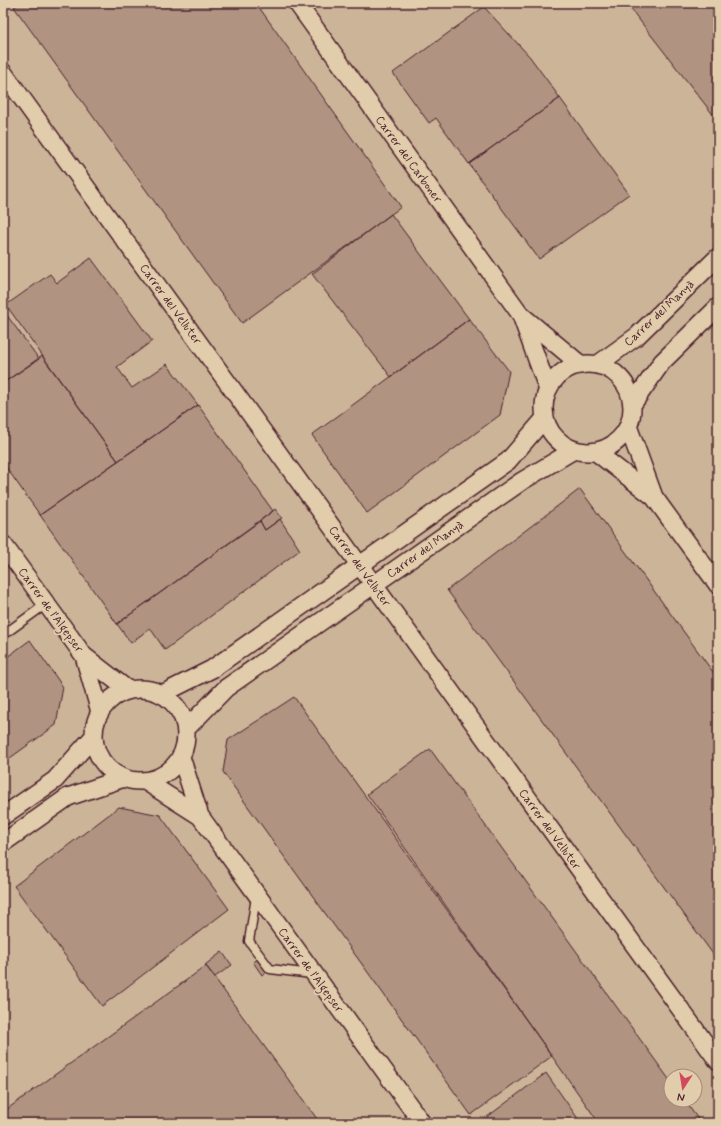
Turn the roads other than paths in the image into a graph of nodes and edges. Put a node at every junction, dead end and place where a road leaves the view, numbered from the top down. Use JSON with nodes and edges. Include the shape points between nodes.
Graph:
{"nodes":[{"id":1,"x":297,"y":3,"type":"edge"},
{"id":2,"x":3,"y":72,"type":"edge"},
{"id":3,"x":718,"y":257,"type":"edge"},
{"id":4,"x":718,"y":307,"type":"edge"},
{"id":5,"x":521,"y":315,"type":"junction"},
{"id":6,"x":589,"y":365,"type":"junction"},
{"id":7,"x":548,"y":390,"type":"junction"},
{"id":8,"x":632,"y":405,"type":"junction"},
{"id":9,"x":545,"y":418,"type":"junction"},
{"id":10,"x":628,"y":426,"type":"junction"},
{"id":11,"x":574,"y":450,"type":"junction"},
{"id":12,"x":596,"y":452,"type":"junction"},
{"id":13,"x":654,"y":497,"type":"junction"},
{"id":14,"x":3,"y":544,"type":"edge"},
{"id":15,"x":360,"y":566,"type":"junction"},
{"id":16,"x":374,"y":585,"type":"junction"},
{"id":17,"x":718,"y":585,"type":"edge"},
{"id":18,"x":46,"y":604,"type":"junction"},
{"id":19,"x":3,"y":635,"type":"edge"},
{"id":20,"x":84,"y":656,"type":"junction"},
{"id":21,"x":128,"y":690,"type":"junction"},
{"id":22,"x":162,"y":694,"type":"junction"},
{"id":23,"x":100,"y":712,"type":"junction"},
{"id":24,"x":186,"y":729,"type":"junction"},
{"id":25,"x":94,"y":736,"type":"junction"},
{"id":26,"x":181,"y":757,"type":"junction"},
{"id":27,"x":124,"y":778,"type":"junction"},
{"id":28,"x":145,"y":781,"type":"junction"},
{"id":29,"x":3,"y":816,"type":"edge"},
{"id":30,"x":200,"y":816,"type":"junction"},
{"id":31,"x":3,"y":843,"type":"edge"},
{"id":32,"x":256,"y":894,"type":"junction"},
{"id":33,"x":314,"y":974,"type":"junction"},
{"id":34,"x":718,"y":1061,"type":"edge"},
{"id":35,"x":422,"y":1123,"type":"edge"}],
"edges":[{"from":1,"to":5,"type":"street","name":"Carrer del Carboner"},
{"from":2,"to":15,"type":"street","name":"Carrer del Velluter"},
{"from":3,"to":6,"type":"street","name":"Carrer del Manyà","via":[[637,336]]},
{"from":4,"to":8,"type":"street","via":[[662,362]]},
{"from":5,"to":6,"type":"street","name":"Carrer del Carboner"},
{"from":5,"to":7,"type":"street","name":"Carrer del Carboner"},
{"from":6,"to":7,"type":"street","via":[[567,370],[556,378]]},
{"from":6,"to":8,"type":"street","via":[[610,370],[621,379],[629,391]]},
{"from":7,"to":9,"type":"street","via":[[544,404]]},
{"from":8,"to":10,"type":"street","via":[[632,416]]},
{"from":9,"to":11,"type":"street","via":[[551,432],[561,443]]},
{"from":9,"to":15,"type":"street","name":"Carrer del Manyà","via":[[508,461]]},
{"from":10,"to":12,"type":"street","via":[[615,443]]},
{"from":10,"to":13,"type":"street"},
{"from":11,"to":12,"type":"street"},
{"from":11,"to":16,"type":"street","name":"Carrer del Manyà","via":[[522,481]]},
{"from":12,"to":13,"type":"street"},
{"from":13,"to":17,"type":"street"},
{"from":14,"to":18,"type":"street","name":"Carrer de l'Algepser"},
{"from":15,"to":16,"type":"street","name":"Carrer del Velluter"},
{"from":15,"to":22,"type":"street","name":"Carrer del Manyà","via":[[212,669]]},
{"from":16,"to":24,"type":"street","name":"Carrer del Manyà","via":[[226,688]]},
{"from":16,"to":34,"type":"street","name":"Carrer del Velluter"},
{"from":18,"to":19,"type":"lane"},
{"from":18,"to":20,"type":"street","name":"Carrer de l'Algepser"},
{"from":20,"to":21,"type":"street"},
{"from":20,"to":23,"type":"street"},
{"from":21,"to":22,"type":"street","via":[[151,690]]},
{"from":21,"to":23,"type":"street","via":[[108,702]]},
{"from":22,"to":24,"type":"street","via":[[178,709]]},
{"from":23,"to":25,"type":"street"},
{"from":24,"to":26,"type":"street","via":[[186,743]]},
{"from":25,"to":27,"type":"street","via":[[96,750],[102,761]]},
{"from":25,"to":29,"type":"street","via":[[55,780]]},
{"from":26,"to":28,"type":"street","via":[[172,769],[160,777]]},
{"from":26,"to":30,"type":"street"},
{"from":27,"to":28,"type":"street"},
{"from":27,"to":31,"type":"street","via":[[68,797]]},
{"from":28,"to":30,"type":"street"},
{"from":30,"to":32,"type":"street","name":"Carrer de l'Algepser"},
{"from":32,"to":33,"type":"street","name":"Carrer de l'Algepser"},
{"from":32,"to":33,"type":"lane","via":[[249,941],[270,969]]},
{"from":33,"to":35,"type":"street","name":"Carrer de l'Algepser"}]}
